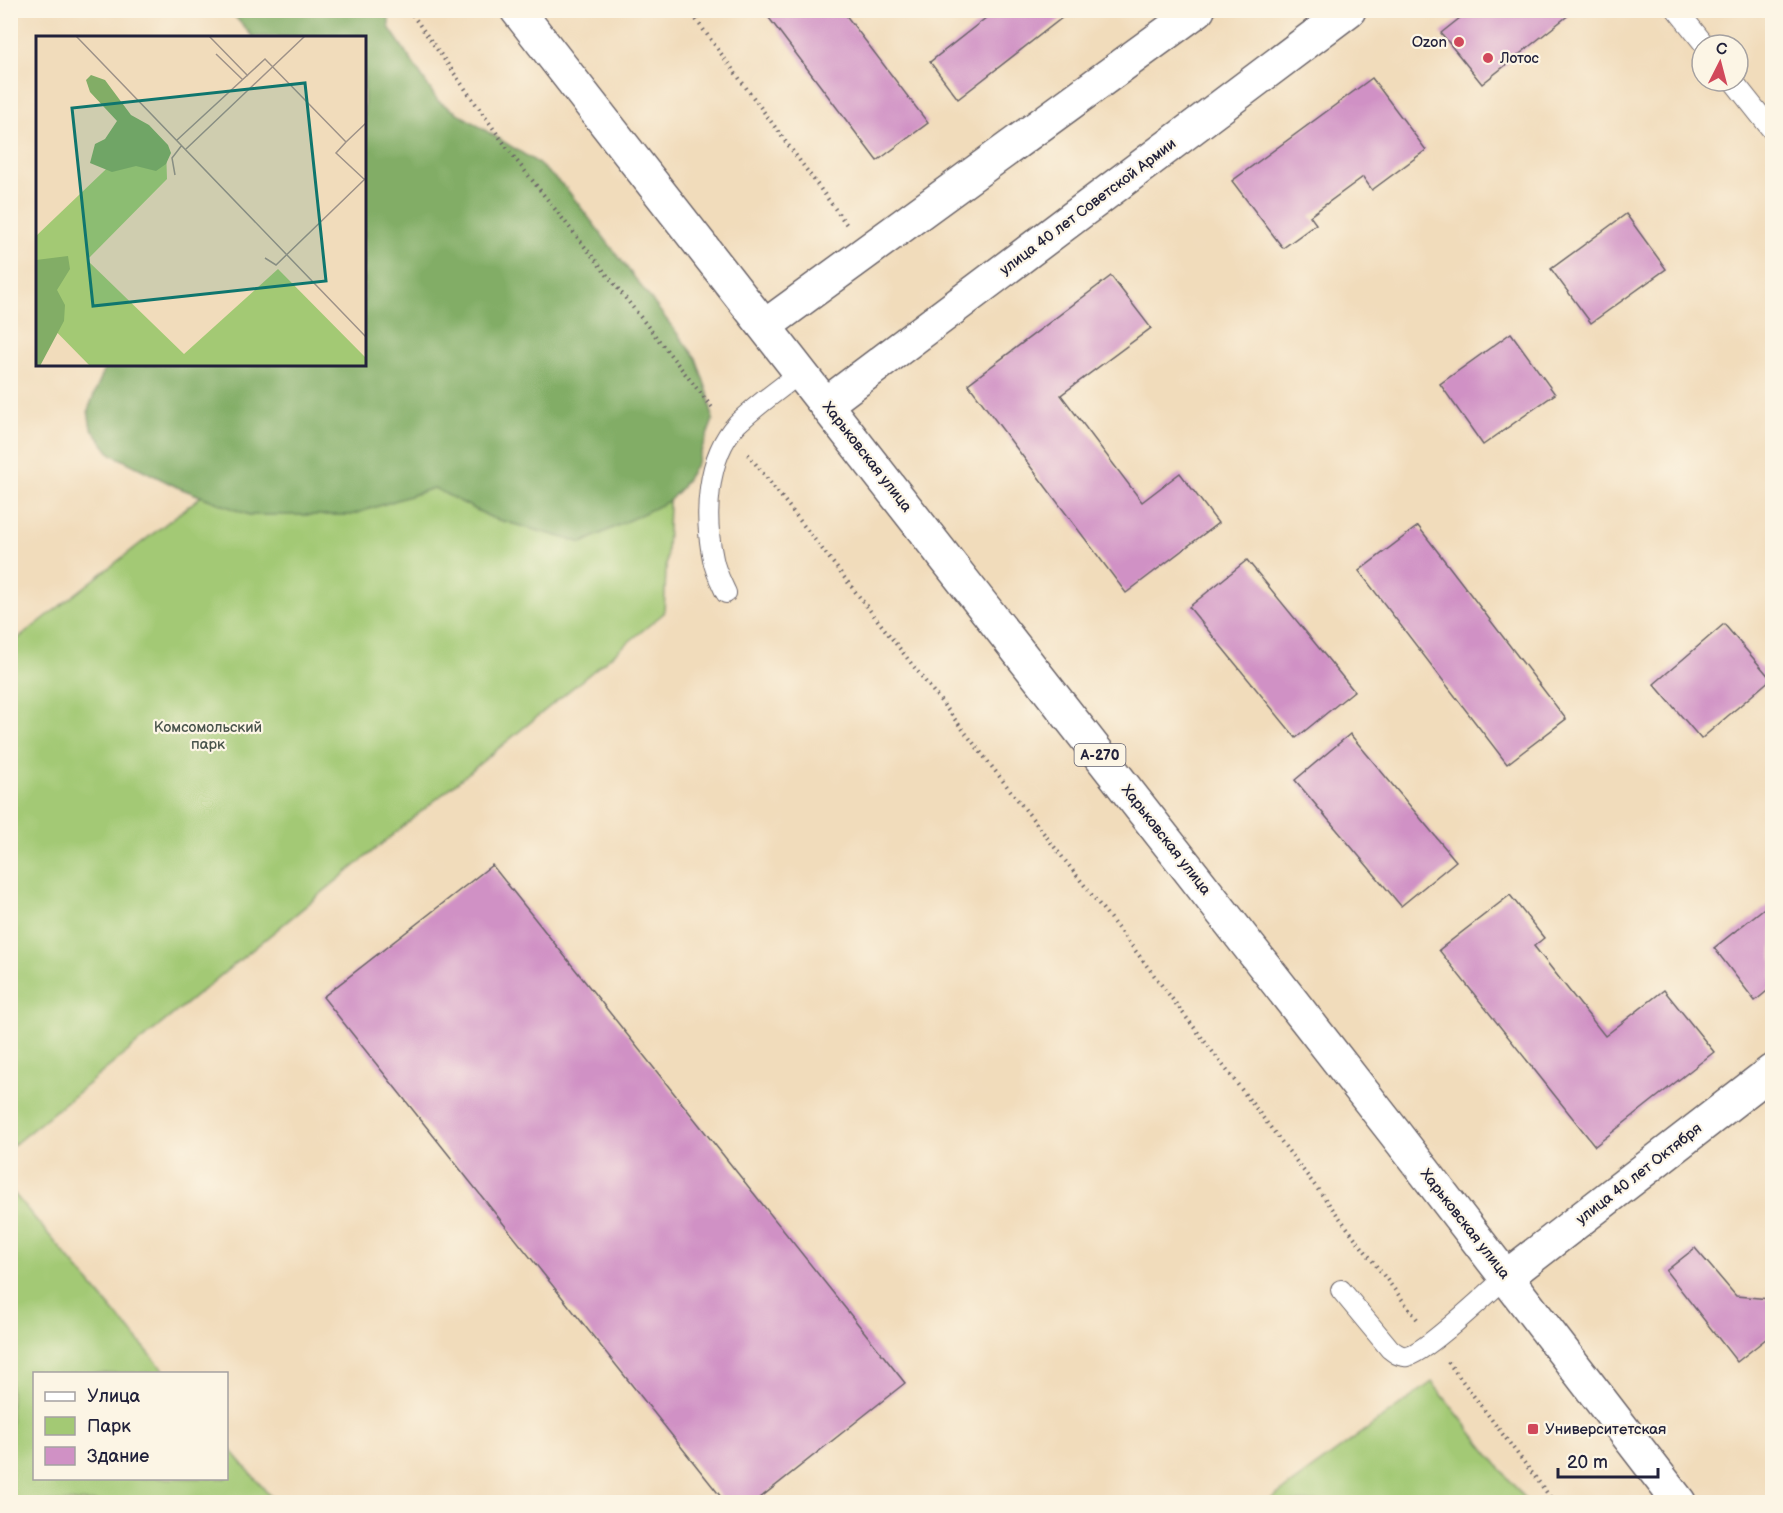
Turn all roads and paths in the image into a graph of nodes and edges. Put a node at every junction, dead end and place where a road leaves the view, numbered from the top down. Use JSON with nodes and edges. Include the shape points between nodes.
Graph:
{"nodes":[{"id":1,"x":409,"y":10,"type":"edge"},
{"id":2,"x":517,"y":10,"type":"edge"},
{"id":3,"x":689,"y":10,"type":"edge"},
{"id":4,"x":1198,"y":10,"type":"edge"},
{"id":5,"x":1349,"y":10,"type":"edge"},
{"id":6,"x":1677,"y":10,"type":"edge"},
{"id":7,"x":1695,"y":33,"type":"edge"},
{"id":8,"x":1743,"y":93,"type":"edge"},
{"id":9,"x":1773,"y":130,"type":"edge"},
{"id":10,"x":866,"y":253,"type":"junction"},
{"id":11,"x":765,"y":327,"type":"junction"},
{"id":12,"x":801,"y":372,"type":"junction"},
{"id":13,"x":826,"y":404,"type":"junction"},
{"id":14,"x":731,"y":432,"type":"junction"},
{"id":15,"x":726,"y":593,"type":"dead end"},
{"id":16,"x":1773,"y":1071,"type":"edge"},
{"id":17,"x":1506,"y":1277,"type":"junction"},
{"id":18,"x":1341,"y":1290,"type":"dead end"},
{"id":19,"x":1432,"y":1340,"type":"junction"},
{"id":20,"x":1554,"y":1503,"type":"edge"},
{"id":21,"x":1679,"y":1503,"type":"edge"}],
"edges":[{"from":1,"to":14,"type":"path","via":[[513,156]]},
{"from":2,"to":11,"type":"main road","name":"Харьковская улица","number":"А-270"},
{"from":3,"to":10,"type":"path"},
{"from":4,"to":10,"type":"main road"},
{"from":5,"to":13,"type":"main road","name":"улица 40 лет Советской Армии"},
{"from":6,"to":7,"type":"lane"},
{"from":8,"to":9,"type":"lane"},
{"from":10,"to":11,"type":"main road"},
{"from":11,"to":12,"type":"main road","name":"Харьковская улица","number":"А-270"},
{"from":12,"to":13,"type":"main road","name":"Харьковская улица","number":"А-270"},
{"from":12,"to":14,"type":"lane"},
{"from":13,"to":17,"type":"main road","name":"Харьковская улица","number":"А-270"},
{"from":14,"to":15,"type":"lane","via":[[714,462],[710,494],[713,560]]},
{"from":14,"to":19,"type":"path","via":[[1134,949]]},
{"from":16,"to":17,"type":"main road","name":"улица 40 лет Октября"},
{"from":17,"to":19,"type":"lane"},
{"from":17,"to":21,"type":"main road","name":"Харьковская улица","number":"А-270"},
{"from":18,"to":19,"type":"lane","via":[[1399,1355],[1408,1356]]},
{"from":19,"to":20,"type":"path"}]}
